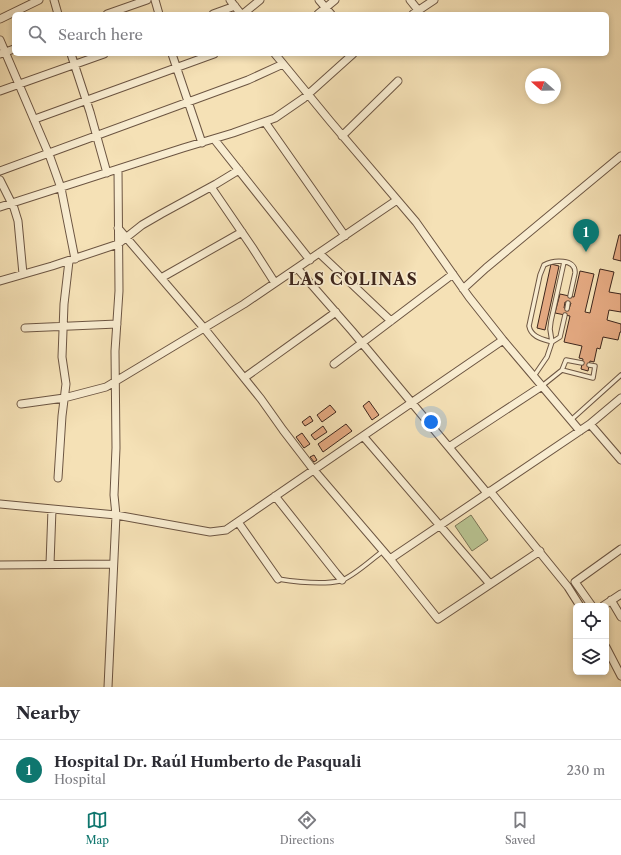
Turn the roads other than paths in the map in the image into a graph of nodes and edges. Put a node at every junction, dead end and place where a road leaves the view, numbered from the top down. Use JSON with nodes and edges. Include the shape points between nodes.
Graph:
{"nodes":[{"id":1,"x":39,"y":0,"type":"edge"},
{"id":2,"x":54,"y":0,"type":"edge"},
{"id":3,"x":147,"y":0,"type":"edge"},
{"id":4,"x":155,"y":0,"type":"edge"},
{"id":5,"x":230,"y":0,"type":"edge"},
{"id":6,"x":260,"y":0,"type":"edge"},
{"id":7,"x":319,"y":0,"type":"edge"},
{"id":8,"x":335,"y":0,"type":"edge"},
{"id":9,"x":410,"y":0,"type":"edge"},
{"id":10,"x":434,"y":0,"type":"edge"},
{"id":11,"x":235,"y":6,"type":"junction"},
{"id":12,"x":326,"y":8,"type":"junction"},
{"id":13,"x":14,"y":12,"type":"edge"},
{"id":14,"x":57,"y":12,"type":"edge"},
{"id":15,"x":113,"y":12,"type":"edge"},
{"id":16,"x":158,"y":12,"type":"edge"},
{"id":17,"x":218,"y":12,"type":"edge"},
{"id":18,"x":240,"y":12,"type":"edge"},
{"id":19,"x":245,"y":12,"type":"edge"},
{"id":20,"x":321,"y":12,"type":"edge"},
{"id":21,"x":329,"y":12,"type":"edge"},
{"id":22,"x":416,"y":12,"type":"edge"},
{"id":23,"x":12,"y":13,"type":"edge"},
{"id":24,"x":0,"y":19,"type":"edge"},
{"id":25,"x":0,"y":40,"type":"edge"},
{"id":26,"x":3,"y":53,"type":"edge"},
{"id":27,"x":72,"y":56,"type":"edge"},
{"id":28,"x":98,"y":56,"type":"edge"},
{"id":29,"x":173,"y":56,"type":"edge"},
{"id":30,"x":209,"y":56,"type":"edge"},
{"id":31,"x":277,"y":56,"type":"edge"},
{"id":32,"x":351,"y":56,"type":"edge"},
{"id":33,"x":75,"y":64,"type":"junction"},
{"id":34,"x":283,"y":64,"type":"junction"},
{"id":35,"x":176,"y":68,"type":"junction"},
{"id":36,"x":398,"y":82,"type":"dead end"},
{"id":37,"x":19,"y":84,"type":"junction"},
{"id":38,"x":0,"y":91,"type":"edge"},
{"id":39,"x":308,"y":94,"type":"junction"},
{"id":40,"x":86,"y":101,"type":"junction"},
{"id":41,"x":188,"y":101,"type":"junction"},
{"id":42,"x":35,"y":119,"type":"junction"},
{"id":43,"x":265,"y":122,"type":"junction"},
{"id":44,"x":97,"y":136,"type":"junction"},
{"id":45,"x":342,"y":136,"type":"junction"},
{"id":46,"x":214,"y":139,"type":"junction"},
{"id":47,"x":202,"y":143,"type":"junction"},
{"id":48,"x":49,"y":154,"type":"junction"},
{"id":49,"x":621,"y":156,"type":"edge"},
{"id":50,"x":118,"y":169,"type":"junction"},
{"id":51,"x":239,"y":170,"type":"junction"},
{"id":52,"x":0,"y":171,"type":"edge"},
{"id":53,"x":108,"y":173,"type":"junction"},
{"id":54,"x":0,"y":180,"type":"edge"},
{"id":55,"x":211,"y":187,"type":"junction"},
{"id":56,"x":61,"y":188,"type":"junction"},
{"id":57,"x":397,"y":200,"type":"junction"},
{"id":58,"x":11,"y":203,"type":"junction"},
{"id":59,"x":0,"y":207,"type":"edge"},
{"id":60,"x":118,"y":228,"type":"junction"},
{"id":61,"x":242,"y":232,"type":"junction"},
{"id":62,"x":344,"y":236,"type":"junction"},
{"id":63,"x":126,"y":237,"type":"junction"},
{"id":64,"x":118,"y":244,"type":"junction"},
{"id":65,"x":319,"y":253,"type":"junction"},
{"id":66,"x":72,"y":260,"type":"junction"},
{"id":67,"x":310,"y":260,"type":"junction"},
{"id":68,"x":564,"y":262,"type":"junction"},
{"id":69,"x":297,"y":268,"type":"junction"},
{"id":70,"x":23,"y":274,"type":"junction"},
{"id":71,"x":453,"y":274,"type":"junction"},
{"id":72,"x":161,"y":278,"type":"junction"},
{"id":73,"x":0,"y":281,"type":"edge"},
{"id":74,"x":275,"y":283,"type":"junction"},
{"id":75,"x":463,"y":289,"type":"junction"},
{"id":76,"x":570,"y":296,"type":"dead end"},
{"id":77,"x":568,"y":303,"type":"dead end"},
{"id":78,"x":567,"y":309,"type":"dead end"},
{"id":79,"x":336,"y":312,"type":"junction"},
{"id":80,"x":565,"y":316,"type":"dead end"},
{"id":81,"x":391,"y":321,"type":"junction"},
{"id":82,"x":117,"y":324,"type":"junction"},
{"id":83,"x":64,"y":327,"type":"junction"},
{"id":84,"x":25,"y":328,"type":"dead end"},
{"id":85,"x":204,"y":328,"type":"junction"},
{"id":86,"x":503,"y":340,"type":"junction"},
{"id":87,"x":552,"y":342,"type":"junction"},
{"id":88,"x":362,"y":343,"type":"junction"},
{"id":89,"x":582,"y":363,"type":"dead end"},
{"id":90,"x":334,"y":364,"type":"dead end"},
{"id":91,"x":589,"y":365,"type":"dead end"},
{"id":92,"x":562,"y":370,"type":"junction"},
{"id":93,"x":621,"y":375,"type":"edge"},
{"id":94,"x":534,"y":377,"type":"junction"},
{"id":95,"x":244,"y":378,"type":"junction"},
{"id":96,"x":115,"y":382,"type":"junction"},
{"id":97,"x":542,"y":386,"type":"junction"},
{"id":98,"x":64,"y":398,"type":"junction"},
{"id":99,"x":621,"y":398,"type":"edge"},
{"id":100,"x":412,"y":403,"type":"junction"},
{"id":101,"x":21,"y":404,"type":"dead end"},
{"id":102,"x":571,"y":420,"type":"junction"},
{"id":103,"x":590,"y":424,"type":"junction"},
{"id":104,"x":580,"y":431,"type":"junction"},
{"id":105,"x":362,"y":436,"type":"junction"},
{"id":106,"x":449,"y":447,"type":"junction"},
{"id":107,"x":621,"y":460,"type":"edge"},
{"id":108,"x":314,"y":469,"type":"junction"},
{"id":109,"x":58,"y":478,"type":"dead end"},
{"id":110,"x":489,"y":492,"type":"junction"},
{"id":111,"x":275,"y":496,"type":"junction"},
{"id":112,"x":0,"y":504,"type":"edge"},
{"id":113,"x":52,"y":509,"type":"junction"},
{"id":114,"x":116,"y":515,"type":"junction"},
{"id":115,"x":238,"y":522,"type":"junction"},
{"id":116,"x":439,"y":525,"type":"junction"},
{"id":117,"x":621,"y":549,"type":"edge"},
{"id":118,"x":383,"y":551,"type":"junction"},
{"id":119,"x":540,"y":551,"type":"junction"},
{"id":120,"x":390,"y":559,"type":"junction"},
{"id":121,"x":50,"y":564,"type":"junction"},
{"id":122,"x":114,"y":564,"type":"junction"},
{"id":123,"x":0,"y":565,"type":"edge"},
{"id":124,"x":278,"y":579,"type":"joint"},
{"id":125,"x":342,"y":580,"type":"junction"},
{"id":126,"x":490,"y":584,"type":"junction"},
{"id":127,"x":621,"y":594,"type":"edge"},
{"id":128,"x":611,"y":600,"type":"junction"},
{"id":129,"x":578,"y":603,"type":"edge"},
{"id":130,"x":590,"y":603,"type":"edge"},
{"id":131,"x":607,"y":603,"type":"edge"},
{"id":132,"x":621,"y":617,"type":"edge"},
{"id":133,"x":609,"y":653,"type":"edge"},
{"id":134,"x":621,"y":676,"type":"edge"},
{"id":135,"x":108,"y":687,"type":"edge"}],
"edges":[{"from":1,"to":13,"type":"street"},
{"from":2,"to":14,"type":"street"},
{"from":3,"to":15,"type":"street"},
{"from":4,"to":16,"type":"street"},
{"from":5,"to":11,"type":"street"},
{"from":6,"to":19,"type":"street"},
{"from":7,"to":12,"type":"street"},
{"from":8,"to":12,"type":"street"},
{"from":9,"to":22,"type":"street"},
{"from":10,"to":22,"type":"street"},
{"from":11,"to":17,"type":"street"},
{"from":11,"to":18,"type":"street"},
{"from":12,"to":20,"type":"street"},
{"from":12,"to":21,"type":"street"},
{"from":23,"to":24,"type":"street"},
{"from":25,"to":26,"type":"street"},
{"from":26,"to":37,"type":"street"},
{"from":27,"to":33,"type":"street"},
{"from":28,"to":33,"type":"street"},
{"from":29,"to":35,"type":"street"},
{"from":30,"to":35,"type":"street"},
{"from":31,"to":34,"type":"street"},
{"from":32,"to":39,"type":"street"},
{"from":33,"to":37,"type":"street"},
{"from":33,"to":40,"type":"street"},
{"from":34,"to":39,"type":"street"},
{"from":34,"to":41,"type":"street","via":[[248,80]]},
{"from":35,"to":40,"type":"street"},
{"from":35,"to":41,"type":"street"},
{"from":36,"to":45,"type":"street"},
{"from":37,"to":38,"type":"street"},
{"from":37,"to":42,"type":"street"},
{"from":39,"to":43,"type":"street","via":[[288,111]]},
{"from":39,"to":45,"type":"street"},
{"from":40,"to":42,"type":"street"},
{"from":40,"to":44,"type":"street"},
{"from":41,"to":44,"type":"street"},
{"from":41,"to":47,"type":"street"},
{"from":42,"to":48,"type":"street"},
{"from":43,"to":46,"type":"street"},
{"from":43,"to":62,"type":"street"},
{"from":44,"to":48,"type":"street"},
{"from":44,"to":53,"type":"street"},
{"from":45,"to":57,"type":"street"},
{"from":46,"to":47,"type":"street"},
{"from":46,"to":51,"type":"street"},
{"from":47,"to":50,"type":"street"},
{"from":48,"to":52,"type":"street"},
{"from":48,"to":56,"type":"street"},
{"from":49,"to":75,"type":"street"},
{"from":50,"to":53,"type":"street"},
{"from":50,"to":60,"type":"street"},
{"from":51,"to":55,"type":"street"},
{"from":51,"to":67,"type":"street"},
{"from":53,"to":56,"type":"street"},
{"from":54,"to":58,"type":"street"},
{"from":55,"to":61,"type":"street"},
{"from":55,"to":63,"type":"street","via":[[161,214]]},
{"from":56,"to":58,"type":"street"},
{"from":56,"to":66,"type":"street"},
{"from":57,"to":62,"type":"street"},
{"from":57,"to":71,"type":"street"},
{"from":58,"to":59,"type":"street"},
{"from":58,"to":70,"type":"street","via":[[18,221]]},
{"from":60,"to":63,"type":"street"},
{"from":60,"to":64,"type":"street"},
{"from":61,"to":72,"type":"street"},
{"from":61,"to":74,"type":"street"},
{"from":62,"to":65,"type":"street"},
{"from":63,"to":64,"type":"street"},
{"from":63,"to":72,"type":"street"},
{"from":64,"to":66,"type":"street"},
{"from":64,"to":82,"type":"street"},
{"from":65,"to":67,"type":"street"},
{"from":65,"to":81,"type":"street"},
{"from":66,"to":70,"type":"street"},
{"from":66,"to":83,"type":"street","via":[[64,304]]},
{"from":67,"to":69,"type":"street"},
{"from":68,"to":76,"type":"lane","via":[[575,269]]},
{"from":68,"to":87,"type":"lane","via":[[551,321]]},
{"from":68,"to":87,"type":"lane","via":[[560,260],[544,265],[529,326],[536,336]]},
{"from":69,"to":74,"type":"street"},
{"from":69,"to":79,"type":"street"},
{"from":70,"to":73,"type":"street"},
{"from":71,"to":75,"type":"street"},
{"from":71,"to":81,"type":"street"},
{"from":72,"to":85,"type":"street"},
{"from":74,"to":85,"type":"street"},
{"from":75,"to":86,"type":"street"},
{"from":77,"to":78,"type":"lane"},
{"from":79,"to":88,"type":"street"},
{"from":79,"to":95,"type":"street"},
{"from":80,"to":87,"type":"lane","via":[[560,337]]},
{"from":81,"to":88,"type":"street"},
{"from":82,"to":83,"type":"street"},
{"from":82,"to":96,"type":"street"},
{"from":83,"to":84,"type":"street"},
{"from":83,"to":98,"type":"street"},
{"from":85,"to":95,"type":"street"},
{"from":85,"to":96,"type":"street"},
{"from":86,"to":94,"type":"street"},
{"from":86,"to":100,"type":"street"},
{"from":87,"to":94,"type":"lane","via":[[545,363]]},
{"from":88,"to":90,"type":"street"},
{"from":88,"to":100,"type":"street"},
{"from":89,"to":92,"type":"lane","via":[[566,360]]},
{"from":91,"to":92,"type":"lane","via":[[595,366],[593,378]]},
{"from":92,"to":97,"type":"lane"},
{"from":93,"to":102,"type":"lane"},
{"from":94,"to":97,"type":"street"},
{"from":95,"to":108,"type":"street"},
{"from":96,"to":98,"type":"street"},
{"from":96,"to":114,"type":"street"},
{"from":97,"to":102,"type":"street"},
{"from":97,"to":106,"type":"street"},
{"from":98,"to":101,"type":"street"},
{"from":98,"to":109,"type":"street"},
{"from":99,"to":103,"type":"street"},
{"from":100,"to":105,"type":"street"},
{"from":100,"to":106,"type":"street"},
{"from":102,"to":104,"type":"street"},
{"from":103,"to":104,"type":"street"},
{"from":103,"to":107,"type":"street"},
{"from":104,"to":110,"type":"street"},
{"from":105,"to":108,"type":"street"},
{"from":105,"to":116,"type":"street"},
{"from":106,"to":110,"type":"street"},
{"from":108,"to":111,"type":"street"},
{"from":108,"to":118,"type":"street"},
{"from":110,"to":116,"type":"street"},
{"from":110,"to":119,"type":"street"},
{"from":111,"to":115,"type":"street"},
{"from":111,"to":125,"type":"street"},
{"from":112,"to":113,"type":"street"},
{"from":113,"to":114,"type":"street"},
{"from":113,"to":121,"type":"street"},
{"from":114,"to":115,"type":"street","via":[[210,532],[226,530]]},
{"from":114,"to":122,"type":"street"},
{"from":115,"to":124,"type":"street"},
{"from":116,"to":120,"type":"street"},
{"from":116,"to":126,"type":"street"},
{"from":117,"to":130,"type":"street","via":[[575,582]]},
{"from":118,"to":120,"type":"street"},
{"from":118,"to":125,"type":"lane"},
{"from":119,"to":126,"type":"street"},
{"from":119,"to":129,"type":"street"},
{"from":120,"to":126,"type":"street","via":[[438,619]]},
{"from":121,"to":122,"type":"street"},
{"from":121,"to":123,"type":"street"},
{"from":122,"to":135,"type":"street"},
{"from":124,"to":125,"type":"lane","via":[[316,583]]},
{"from":127,"to":128,"type":"street"},
{"from":128,"to":131,"type":"street"},
{"from":128,"to":132,"type":"street"},
{"from":133,"to":134,"type":"street"}]}
